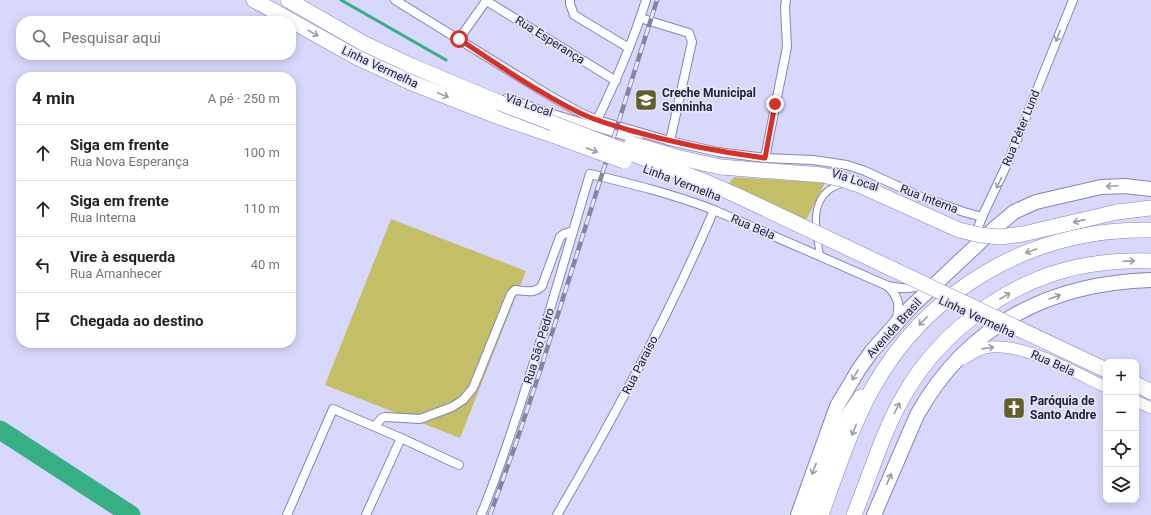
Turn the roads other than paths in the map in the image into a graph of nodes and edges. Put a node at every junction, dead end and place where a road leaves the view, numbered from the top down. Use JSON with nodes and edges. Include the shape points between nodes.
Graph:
{"nodes":[{"id":1,"x":254,"y":0,"type":"edge"},
{"id":2,"x":288,"y":0,"type":"edge"},
{"id":3,"x":299,"y":0,"type":"edge"},
{"id":4,"x":395,"y":0,"type":"edge"},
{"id":5,"x":485,"y":0,"type":"edge"},
{"id":6,"x":570,"y":0,"type":"edge"},
{"id":7,"x":646,"y":0,"type":"edge"},
{"id":8,"x":786,"y":0,"type":"edge"},
{"id":9,"x":1073,"y":0,"type":"edge"},
{"id":10,"x":283,"y":16,"type":"edge"},
{"id":11,"x":640,"y":18,"type":"junction"},
{"id":12,"x":296,"y":23,"type":"edge"},
{"id":13,"x":459,"y":39,"type":"junction"},
{"id":14,"x":629,"y":48,"type":"junction"},
{"id":15,"x":616,"y":81,"type":"junction"},
{"id":16,"x":500,"y":103,"type":"junction"},
{"id":17,"x":597,"y":120,"type":"junction"},
{"id":18,"x":670,"y":141,"type":"junction"},
{"id":19,"x":765,"y":158,"type":"junction"},
{"id":20,"x":590,"y":174,"type":"joint"},
{"id":21,"x":860,"y":175,"type":"junction"},
{"id":22,"x":1151,"y":189,"type":"edge"},
{"id":23,"x":1151,"y":208,"type":"edge"},
{"id":24,"x":714,"y":210,"type":"junction"},
{"id":25,"x":982,"y":217,"type":"junction"},
{"id":26,"x":979,"y":227,"type":"junction"},
{"id":27,"x":1151,"y":230,"type":"edge"},
{"id":28,"x":573,"y":231,"type":"junction"},
{"id":29,"x":967,"y":255,"type":"junction"},
{"id":30,"x":820,"y":256,"type":"junction"},
{"id":31,"x":1151,"y":260,"type":"edge"},
{"id":32,"x":1151,"y":280,"type":"edge"},
{"id":33,"x":936,"y":283,"type":"junction"},
{"id":34,"x":888,"y":286,"type":"junction"},
{"id":35,"x":896,"y":323,"type":"junction"},
{"id":36,"x":893,"y":357,"type":"junction"},
{"id":37,"x":953,"y":364,"type":"junction"},
{"id":38,"x":1103,"y":369,"type":"edge"},
{"id":39,"x":1103,"y":377,"type":"edge"},
{"id":40,"x":1103,"y":386,"type":"edge"},
{"id":41,"x":1139,"y":386,"type":"edge"},
{"id":42,"x":1151,"y":392,"type":"edge"},
{"id":43,"x":1139,"y":394,"type":"edge"},
{"id":44,"x":1151,"y":400,"type":"edge"},
{"id":45,"x":1139,"y":402,"type":"edge"},
{"id":46,"x":1151,"y":408,"type":"edge"},
{"id":47,"x":375,"y":426,"type":"junction"},
{"id":48,"x":401,"y":438,"type":"junction"},
{"id":49,"x":459,"y":465,"type":"dead end"},
{"id":50,"x":287,"y":515,"type":"edge"},
{"id":51,"x":366,"y":515,"type":"edge"},
{"id":52,"x":481,"y":515,"type":"edge"},
{"id":53,"x":557,"y":515,"type":"edge"},
{"id":54,"x":798,"y":515,"type":"edge"},
{"id":55,"x":806,"y":515,"type":"edge"},
{"id":56,"x":821,"y":515,"type":"edge"},
{"id":57,"x":854,"y":515,"type":"edge"},
{"id":58,"x":874,"y":515,"type":"edge"}],
"edges":[{"from":1,"to":10,"type":"highway","name":"Linha Vermelha","one_way":true,"bridge":true},
{"from":2,"to":16,"type":"highway","name":"Linha Vermelha","via":[[363,43]]},
{"from":3,"to":21,"type":"street","name":"Via Local","via":[[400,55],[473,86],[665,149],[722,162]]},
{"from":4,"to":13,"type":"street","name":"Rua Interna"},
{"from":5,"to":13,"type":"street"},
{"from":5,"to":15,"type":"street","name":"Rua Esperança"},
{"from":6,"to":14,"type":"street","via":[[574,16]]},
{"from":7,"to":11,"type":"street"},
{"from":8,"to":19,"type":"street","via":[[787,47]]},
{"from":9,"to":25,"type":"street","name":"Rua Péter Lund","one_way":true,"via":[[1008,162]]},
{"from":11,"to":14,"type":"street"},
{"from":11,"to":18,"type":"street","via":[[689,34],[691,37]]},
{"from":12,"to":39,"type":"highway","name":"Linha Vermelha","one_way":true,"bridge":true,"via":[[356,57],[412,83],[499,117],[694,186]]},
{"from":13,"to":17,"type":"street","name":"Rua Interna","via":[[541,90]]},
{"from":14,"to":15,"type":"street"},
{"from":15,"to":17,"type":"street"},
{"from":23,"to":16,"type":"highway","one_way":true,"bridge":true,"via":[[1117,212],[1023,234],[1000,237],[980,235],[959,230],[866,188],[841,180],[822,175],[721,167],[676,157]]},
{"from":16,"to":38,"type":"highway","name":"Linha Vermelha","bridge":true,"via":[[738,196]]},
{"from":17,"to":18,"type":"street","name":"Rua Interna"},
{"from":18,"to":19,"type":"street","name":"Rua Interna","via":[[718,152]]},
{"from":19,"to":21,"type":"street","name":"Rua Interna","via":[[813,160],[847,165]]},
{"from":20,"to":24,"type":"street","name":"Rua Bela","via":[[640,185]]},
{"from":20,"to":28,"type":"street","name":"Rua São Pedro"},
{"from":21,"to":25,"type":"street","name":"Rua Interna"},
{"from":21,"to":26,"type":"street","name":"Via Local","via":[[961,225]]},
{"from":21,"to":30,"type":"street","via":[[829,190],[820,201],[816,216]]},
{"from":22,"to":29,"type":"highway","name":"Avenida Brasil","one_way":true,"via":[[1101,187],[1036,202],[1003,220]]},
{"from":24,"to":30,"type":"street","name":"Rua Bela"},
{"from":24,"to":53,"type":"street","name":"Rua Paraíso","via":[[689,269],[622,401]]},
{"from":25,"to":26,"type":"street","name":"Rua Péter Lund"},
{"from":26,"to":29,"type":"street","name":"Rua Péter Lund"},
{"from":27,"to":36,"type":"highway","name":"Avenida Brasil","one_way":true,"via":[[1106,231],[1079,236],[1038,248],[997,266],[936,308],[919,324]]},
{"from":28,"to":47,"type":"street","via":[[560,237],[542,286],[533,292],[515,290],[511,294],[473,388],[463,400],[420,419],[386,417]]},
{"from":28,"to":52,"type":"street","name":"Rua São Pedro","via":[[516,419]]},
{"from":29,"to":33,"type":"highway","name":"Avenida Brasil"},
{"from":30,"to":34,"type":"street","name":"Rua Bela"},
{"from":57,"to":31,"type":"highway","one_way":true,"via":[[891,420],[903,397],[930,358],[957,329],[1014,291],[1054,274],[1101,263]]},
{"from":37,"to":32,"type":"highway","one_way":true,"via":[[967,349],[999,324],[1036,304],[1077,289]]},
{"from":33,"to":34,"type":"street","name":"Rua Bela","via":[[910,289]]},
{"from":33,"to":35,"type":"highway","name":"Avenida Brasil"},
{"from":34,"to":35,"type":"street","via":[[898,299]]},
{"from":35,"to":54,"type":"highway","name":"Avenida Brasil","one_way":true,"via":[[867,357],[837,406]]},
{"from":36,"to":55,"type":"highway","via":[[850,413]]},
{"from":36,"to":56,"type":"highway","name":"Avenida Brasil","one_way":true,"via":[[863,409]]},
{"from":37,"to":40,"type":"street","name":"Rua Bela","one_way":true,"via":[[984,348],[1004,347],[1029,352]]},
{"from":58,"to":37,"type":"highway","one_way":true,"via":[[917,415]]},
{"from":41,"to":42,"type":"highway"},
{"from":43,"to":44,"type":"highway"},
{"from":45,"to":46,"type":"street"},
{"from":47,"to":48,"type":"street"},
{"from":47,"to":50,"type":"street","via":[[333,410]]},
{"from":48,"to":49,"type":"street"},
{"from":48,"to":51,"type":"street"}]}
